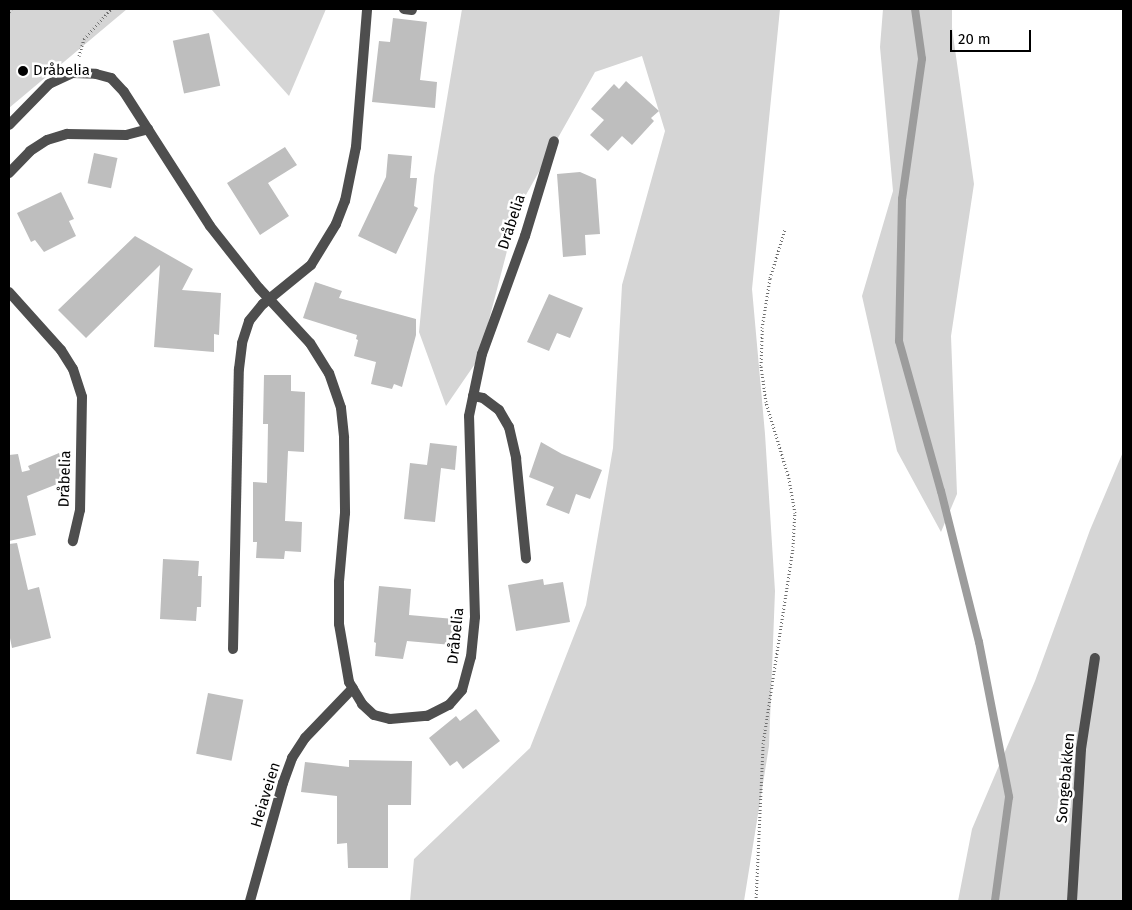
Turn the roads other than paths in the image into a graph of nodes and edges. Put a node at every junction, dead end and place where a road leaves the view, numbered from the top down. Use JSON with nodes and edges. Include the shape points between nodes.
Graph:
{"nodes":[{"id":1,"x":367,"y":9,"type":"edge"},
{"id":2,"x":9,"y":125,"type":"edge"},
{"id":3,"x":148,"y":129,"type":"junction"},
{"id":4,"x":554,"y":141,"type":"dead end"},
{"id":5,"x":9,"y":173,"type":"edge"},
{"id":6,"x":9,"y":292,"type":"edge"},
{"id":7,"x":271,"y":298,"type":"junction"},
{"id":8,"x":472,"y":396,"type":"junction"},
{"id":9,"x":73,"y":541,"type":"dead end"},
{"id":10,"x":526,"y":559,"type":"dead end"},
{"id":11,"x":233,"y":650,"type":"dead end"},
{"id":12,"x":1095,"y":658,"type":"dead end"},
{"id":13,"x":353,"y":688,"type":"junction"},
{"id":14,"x":250,"y":901,"type":"edge"},
{"id":15,"x":1072,"y":901,"type":"edge"}],
"edges":[{"from":1,"to":7,"type":"street","via":[[356,147],[345,201],[336,224],[311,265]]},
{"from":2,"to":3,"type":"street","name":"Dråbelia","via":[[49,84],[73,73],[111,78]]},
{"from":3,"to":5,"type":"street","via":[[126,135],[67,134],[47,140],[30,151]]},
{"from":3,"to":7,"type":"street","name":"Dråbelia","via":[[210,226],[259,288]]},
{"from":4,"to":8,"type":"street","name":"Dråbelia","via":[[525,236],[482,354]]},
{"from":6,"to":9,"type":"street","name":"Dråbelia","via":[[61,350],[73,369],[82,397],[80,510]]},
{"from":7,"to":11,"type":"street","via":[[249,321],[239,369]]},
{"from":7,"to":13,"type":"street","name":"Dråbelia","via":[[310,343],[324,366],[341,408],[345,513],[339,582],[340,624],[348,682]]},
{"from":8,"to":10,"type":"street","via":[[483,398],[499,410],[509,427],[516,458]]},
{"from":8,"to":13,"type":"street","name":"Dråbelia","via":[[469,416],[475,616],[471,657],[462,690],[449,705],[427,716],[390,719],[374,715],[362,704]]},
{"from":12,"to":15,"type":"street","name":"Songebakken","via":[[1081,749]]},
{"from":13,"to":14,"type":"street","name":"Heiaveien","via":[[305,738],[292,758]]}]}
